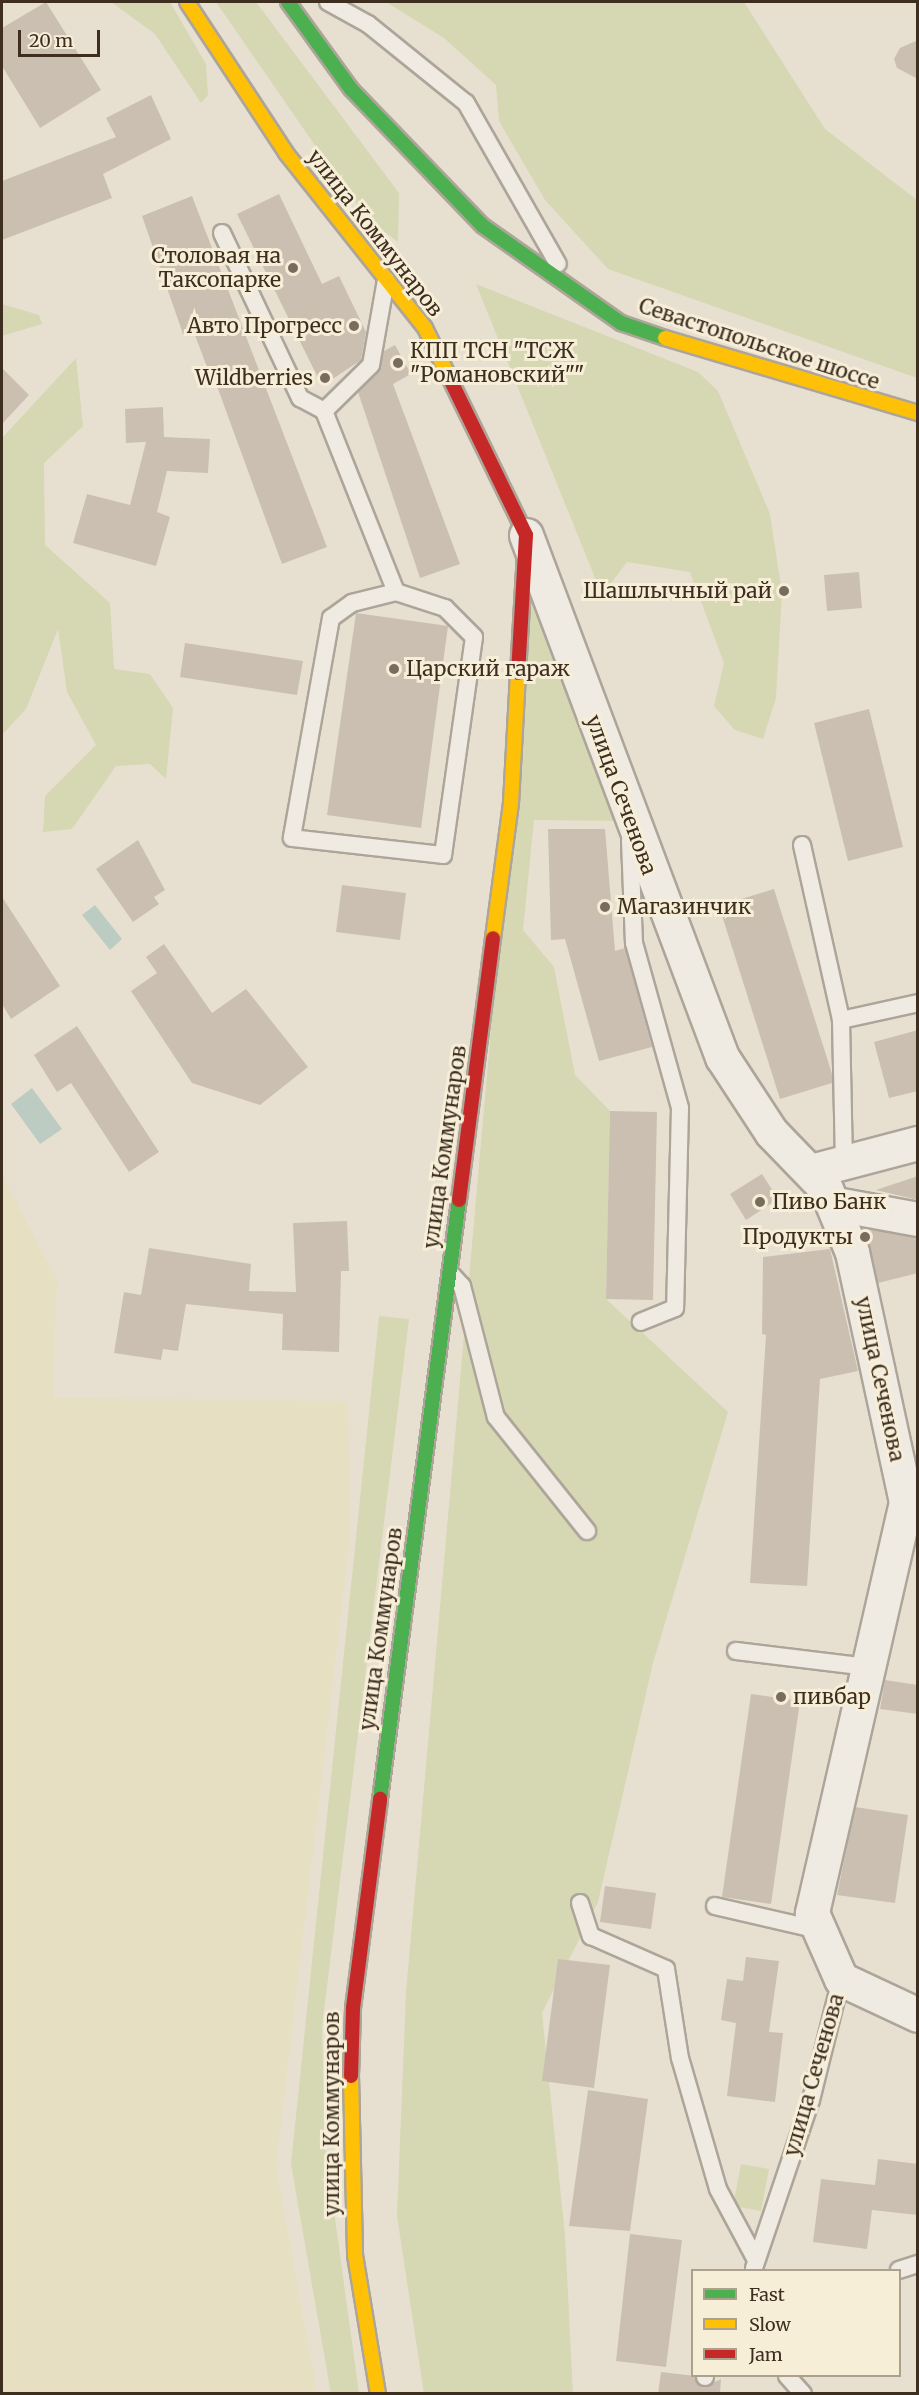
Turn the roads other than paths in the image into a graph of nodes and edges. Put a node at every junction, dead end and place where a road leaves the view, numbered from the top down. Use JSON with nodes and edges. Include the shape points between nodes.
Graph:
{"nodes":[{"id":1,"x":187,"y":2,"type":"edge"},
{"id":2,"x":288,"y":2,"type":"edge"},
{"id":3,"x":303,"y":2,"type":"edge"},
{"id":4,"x":328,"y":2,"type":"edge"},
{"id":5,"x":488,"y":208,"type":"dead end"},
{"id":6,"x":504,"y":221,"type":"dead end"},
{"id":7,"x":222,"y":232,"type":"dead end"},
{"id":8,"x":558,"y":264,"type":"junction"},
{"id":9,"x":386,"y":279,"type":"junction"},
{"id":10,"x":840,"y":373,"type":"dead end"},
{"id":11,"x":324,"y":411,"type":"junction"},
{"id":12,"x":918,"y":413,"type":"edge"},
{"id":13,"x":526,"y":535,"type":"junction"},
{"id":14,"x":396,"y":592,"type":"junction"},
{"id":15,"x":630,"y":821,"type":"junction"},
{"id":16,"x":802,"y":845,"type":"dead end"},
{"id":17,"x":918,"y":1003,"type":"edge"},
{"id":18,"x":841,"y":1020,"type":"junction"},
{"id":19,"x":918,"y":1143,"type":"edge"},
{"id":20,"x":844,"y":1162,"type":"junction"},
{"id":21,"x":811,"y":1171,"type":"junction"},
{"id":22,"x":836,"y":1204,"type":"junction"},
{"id":23,"x":918,"y":1219,"type":"edge"},
{"id":24,"x":449,"y":1273,"type":"junction"},
{"id":25,"x":641,"y":1322,"type":"dead end"},
{"id":26,"x":587,"y":1531,"type":"dead end"},
{"id":27,"x":736,"y":1651,"type":"dead end"},
{"id":28,"x":868,"y":1667,"type":"junction"},
{"id":29,"x":580,"y":1903,"type":"dead end"},
{"id":30,"x":715,"y":1906,"type":"dead end"},
{"id":31,"x":819,"y":1930,"type":"junction"},
{"id":32,"x":841,"y":1979,"type":"junction"},
{"id":33,"x":918,"y":2015,"type":"edge"},
{"id":34,"x":918,"y":2264,"type":"edge"},
{"id":35,"x":755,"y":2266,"type":"edge"},
{"id":36,"x":901,"y":2270,"type":"edge"},
{"id":37,"x":788,"y":2377,"type":"edge"},
{"id":38,"x":378,"y":2394,"type":"edge"},
{"id":39,"x":803,"y":2394,"type":"edge"}],
"edges":[{"from":1,"to":9,"type":"main road","name":"улица Коммунаров","via":[[286,153]]},
{"from":2,"to":12,"type":"main road","name":"Севастопольское шоссе","via":[[351,89],[483,226],[621,323],[779,376]]},
{"from":3,"to":5,"type":"main road","via":[[366,85],[436,162]]},
{"from":4,"to":8,"type":"lane","via":[[368,24],[466,103]]},
{"from":6,"to":8,"type":"main road"},
{"from":7,"to":11,"type":"lane","via":[[300,398]]},
{"from":8,"to":10,"type":"main road","via":[[626,306],[700,337]]},
{"from":9,"to":11,"type":"lane","via":[[371,365]]},
{"from":9,"to":13,"type":"main road","name":"улица Коммунаров","via":[[425,328]]},
{"from":11,"to":14,"type":"lane"},
{"from":13,"to":15,"type":"street","name":"улица Сеченова"},
{"from":13,"to":24,"type":"main road","name":"улица Коммунаров","via":[[511,802]]},
{"from":14,"to":14,"type":"lane","via":[[352,603],[331,618],[292,838],[443,855],[474,637],[445,608]]},
{"from":15,"to":21,"type":"street","name":"улица Сеченова","via":[[722,1057],[771,1132]]},
{"from":15,"to":25,"type":"lane","via":[[634,943],[680,1108],[675,1308]]},
{"from":16,"to":18,"type":"lane"},
{"from":17,"to":18,"type":"lane"},
{"from":18,"to":20,"type":"lane"},
{"from":19,"to":20,"type":"street"},
{"from":20,"to":21,"type":"street"},
{"from":21,"to":22,"type":"street","name":"улица Сеченова"},
{"from":22,"to":23,"type":"street"},
{"from":22,"to":28,"type":"street","name":"улица Сеченова","via":[[852,1252],[906,1502]]},
{"from":24,"to":26,"type":"lane","via":[[462,1286],[496,1418]]},
{"from":24,"to":38,"type":"main road","name":"улица Коммунаров","via":[[352,2008],[349,2137],[355,2255]]},
{"from":27,"to":28,"type":"lane"},
{"from":28,"to":31,"type":"street","name":"улица Сеченова","via":[[812,1913]]},
{"from":29,"to":35,"type":"lane","via":[[591,1936],[666,1970],[680,2058],[718,2189]]},
{"from":30,"to":31,"type":"lane"},
{"from":31,"to":32,"type":"street","name":"улица Сеченова"},
{"from":32,"to":33,"type":"street"},
{"from":32,"to":35,"type":"lane","name":"улица Сеченова","via":[[811,2100]]},
{"from":34,"to":36,"type":"lane"},
{"from":37,"to":39,"type":"lane"}]}
